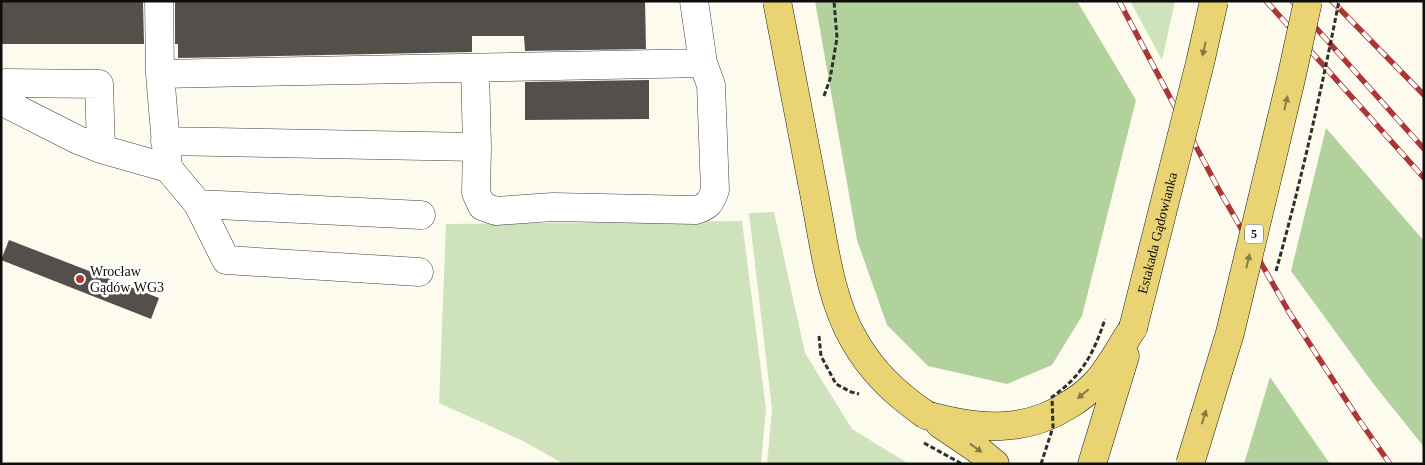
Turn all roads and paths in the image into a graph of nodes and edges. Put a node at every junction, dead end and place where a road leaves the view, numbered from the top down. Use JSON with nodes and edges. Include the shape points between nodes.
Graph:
{"nodes":[{"id":1,"x":159,"y":1,"type":"edge"},
{"id":2,"x":694,"y":1,"type":"edge"},
{"id":3,"x":777,"y":1,"type":"edge"},
{"id":4,"x":1214,"y":1,"type":"edge"},
{"id":5,"x":1308,"y":1,"type":"edge"},
{"id":6,"x":703,"y":63,"type":"junction"},
{"id":7,"x":475,"y":69,"type":"junction"},
{"id":8,"x":160,"y":74,"type":"junction"},
{"id":9,"x":1,"y":87,"type":"edge"},
{"id":10,"x":1,"y":101,"type":"edge"},
{"id":11,"x":165,"y":141,"type":"junction"},
{"id":12,"x":477,"y":147,"type":"junction"},
{"id":13,"x":101,"y":149,"type":"junction"},
{"id":14,"x":168,"y":168,"type":"junction"},
{"id":15,"x":198,"y":204,"type":"junction"},
{"id":16,"x":422,"y":216,"type":"dead end"},
{"id":17,"x":419,"y":272,"type":"dead end"},
{"id":18,"x":1105,"y":318,"type":"dead end"},
{"id":19,"x":1133,"y":328,"type":"junction"},
{"id":20,"x":926,"y":415,"type":"junction"},
{"id":21,"x":1053,"y":415,"type":"junction"},
{"id":22,"x":995,"y":464,"type":"edge"},
{"id":23,"x":1041,"y":464,"type":"edge"},
{"id":24,"x":1092,"y":464,"type":"edge"},
{"id":25,"x":1190,"y":464,"type":"edge"}],
"edges":[{"from":1,"to":8,"type":"lane"},
{"from":2,"to":6,"type":"lane"},
{"from":3,"to":20,"type":"main road","bridge":true,"via":[[818,216],[841,313],[875,372],[903,399]]},
{"from":4,"to":19,"type":"main road","name":"Estakada Gądowianka","one_way":true,"bridge":true},
{"from":25,"to":5,"type":"main road","number":"5","one_way":true,"bridge":true,"via":[[1230,333]]},
{"from":6,"to":7,"type":"lane"},
{"from":6,"to":12,"type":"lane","via":[[710,85],[715,190],[711,202],[705,207],[695,210],[553,207],[496,211],[482,206],[476,193]]},
{"from":7,"to":8,"type":"lane"},
{"from":7,"to":12,"type":"lane"},
{"from":8,"to":11,"type":"lane"},
{"from":9,"to":13,"type":"lane","via":[[6,83],[98,84]]},
{"from":10,"to":13,"type":"lane"},
{"from":11,"to":12,"type":"lane"},
{"from":11,"to":14,"type":"lane"},
{"from":13,"to":14,"type":"lane"},
{"from":14,"to":15,"type":"lane"},
{"from":15,"to":16,"type":"lane"},
{"from":15,"to":17,"type":"lane","via":[[226,260]]},
{"from":18,"to":21,"type":"path","bridge":true,"via":[[1087,362],[1066,387],[1052,397]]},
{"from":19,"to":21,"type":"main road","one_way":true,"via":[[1096,383]]},
{"from":19,"to":24,"type":"main road","name":"Estakada Gądowianka"},
{"from":20,"to":21,"type":"main road","via":[[954,423],[999,426]]},
{"from":20,"to":22,"type":"main road","one_way":true},
{"from":21,"to":23,"type":"path","bridge":true,"via":[[1053,427]]}]}
